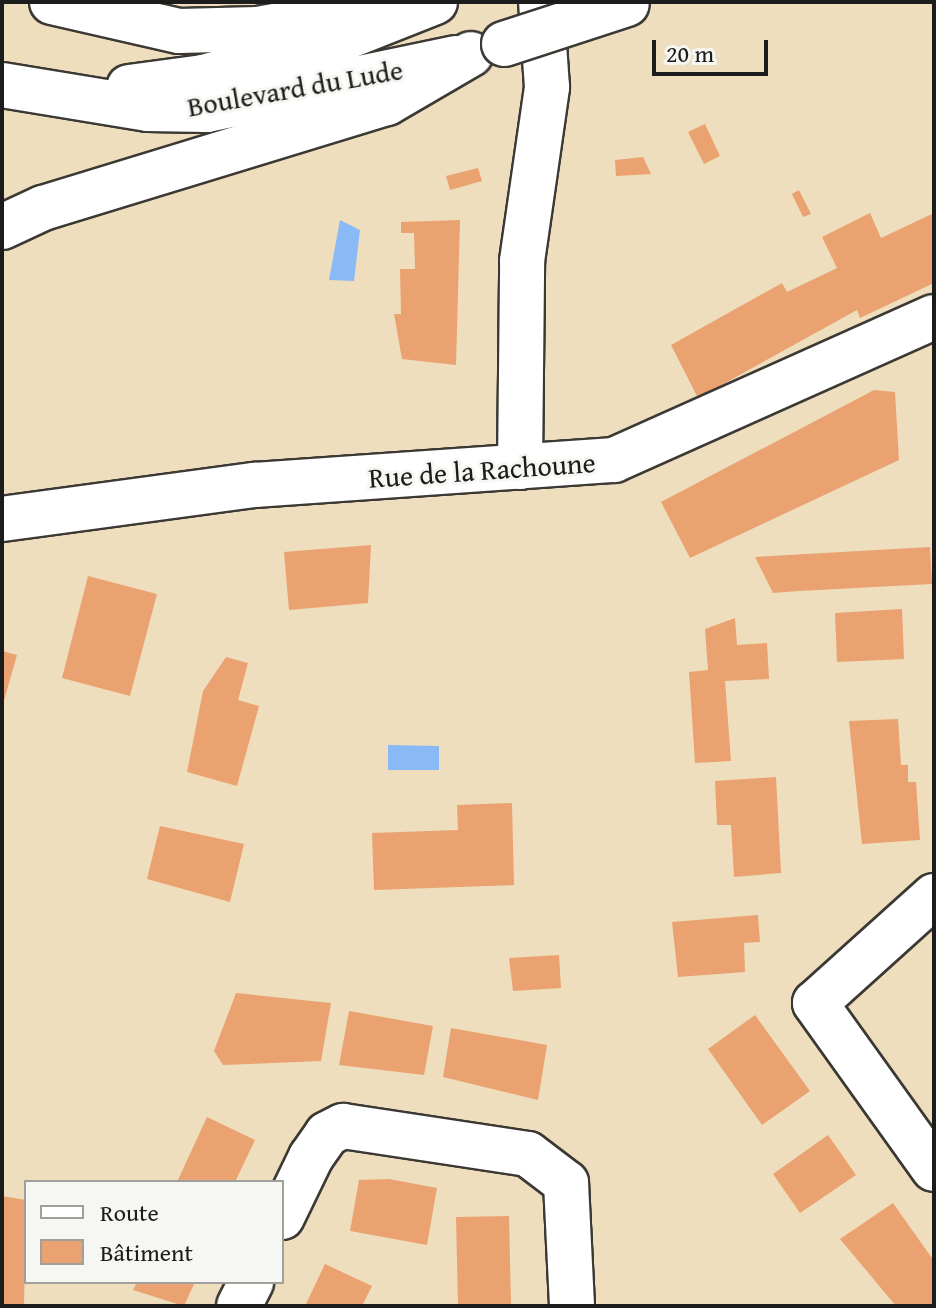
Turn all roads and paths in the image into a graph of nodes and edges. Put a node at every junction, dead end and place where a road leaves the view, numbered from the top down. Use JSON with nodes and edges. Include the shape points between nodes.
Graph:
{"nodes":[{"id":1,"x":52,"y":2,"type":"edge"},
{"id":2,"x":407,"y":2,"type":"edge"},
{"id":3,"x":435,"y":2,"type":"edge"},
{"id":4,"x":541,"y":2,"type":"edge"},
{"id":5,"x":630,"y":3,"type":"edge"},
{"id":6,"x":487,"y":49,"type":"junction"},
{"id":7,"x":2,"y":85,"type":"edge"},
{"id":8,"x":71,"y":95,"type":"junction"},
{"id":9,"x":2,"y":227,"type":"edge"},
{"id":10,"x":934,"y":317,"type":"edge"},
{"id":11,"x":520,"y":467,"type":"junction"},
{"id":12,"x":2,"y":519,"type":"edge"},
{"id":13,"x":934,"y":896,"type":"edge"},
{"id":14,"x":934,"y":1169,"type":"edge"},
{"id":15,"x":284,"y":1213,"type":"edge"},
{"id":16,"x":250,"y":1284,"type":"edge"},
{"id":17,"x":239,"y":1306,"type":"edge"},
{"id":18,"x":572,"y":1306,"type":"edge"}],
"edges":[{"from":1,"to":2,"type":"main road","via":[[179,31],[258,29]]},
{"from":3,"to":8,"type":"main road","name":"Boulevard du Lude","via":[[329,44],[203,77]]},
{"from":4,"to":11,"type":"main road","via":[[547,87],[522,261]]},
{"from":5,"to":6,"type":"main road","bridge":true},
{"from":6,"to":8,"type":"main road","name":"Boulevard du Lude","via":[[207,110],[148,109]]},
{"from":6,"to":9,"type":"main road","via":[[387,103],[43,208]]},
{"from":7,"to":8,"type":"main road","name":"Boulevard du Lude"},
{"from":10,"to":11,"type":"main road","name":"Rue de la Rachoune","via":[[638,452],[593,464]]},
{"from":11,"to":12,"type":"main road","name":"Rue de la Rachoune","via":[[255,485]]},
{"from":13,"to":14,"type":"main road","via":[[815,1003]]},
{"from":15,"to":18,"type":"main road","via":[[311,1157],[327,1134],[343,1126],[528,1154],[566,1183]]},
{"from":16,"to":17,"type":"main road"}]}
